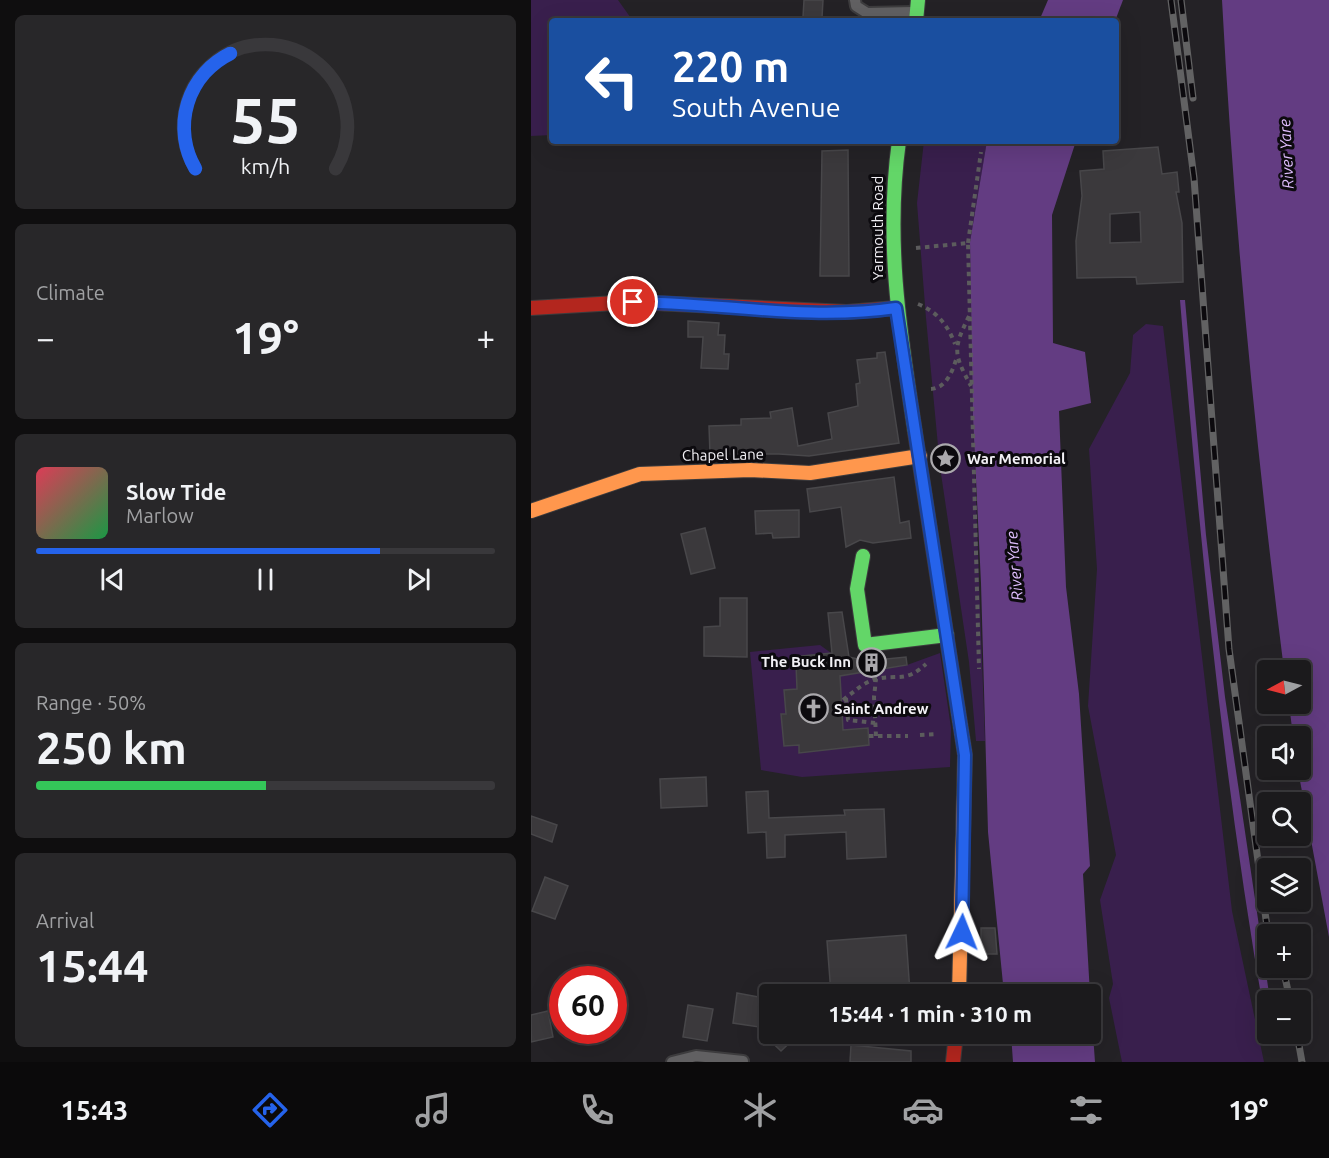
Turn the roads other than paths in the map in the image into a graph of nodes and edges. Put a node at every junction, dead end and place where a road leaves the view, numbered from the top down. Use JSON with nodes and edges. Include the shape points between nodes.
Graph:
{"nodes":[{"id":1,"x":855,"y":0,"type":"edge"},
{"id":2,"x":917,"y":11,"type":"edge"},
{"id":3,"x":899,"y":144,"type":"edge"},
{"id":4,"x":896,"y":301,"type":"junction"},
{"id":5,"x":531,"y":308,"type":"edge"},
{"id":6,"x":920,"y":456,"type":"junction"},
{"id":7,"x":531,"y":511,"type":"edge"},
{"id":8,"x":863,"y":556,"type":"dead end"},
{"id":9,"x":947,"y":635,"type":"junction"},
{"id":10,"x":959,"y":984,"type":"edge"},
{"id":11,"x":955,"y":1044,"type":"edge"},
{"id":12,"x":743,"y":1061,"type":"edge"},
{"id":13,"x":672,"y":1062,"type":"edge"},
{"id":14,"x":953,"y":1062,"type":"edge"}],
"edges":[{"from":1,"to":2,"type":"lane","via":[[867,13]]},
{"from":3,"to":4,"type":"street","name":"Yarmouth Road","via":[[892,205]]},
{"from":4,"to":5,"type":"street","via":[[847,312],[727,309],[666,302]]},
{"from":4,"to":6,"type":"street","name":"Yarmouth Road"},
{"from":6,"to":7,"type":"street","name":"Chapel Lane","via":[[810,473],[750,470],[640,474]]},
{"from":6,"to":9,"type":"street","name":"Yarmouth Road"},
{"from":8,"to":9,"type":"street","via":[[856,589],[865,645]]},
{"from":9,"to":10,"type":"street","name":"Yarmouth Road","via":[[965,755]]},
{"from":11,"to":14,"type":"street"},
{"from":12,"to":13,"type":"lane","via":[[696,1056]]}]}
